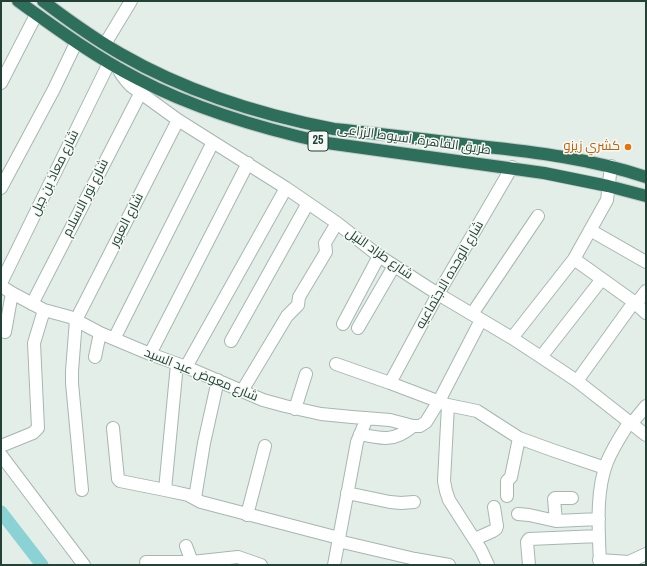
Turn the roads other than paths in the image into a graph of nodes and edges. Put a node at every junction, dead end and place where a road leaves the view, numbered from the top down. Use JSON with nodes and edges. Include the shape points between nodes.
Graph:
{"nodes":[{"id":1,"x":18,"y":1,"type":"edge"},
{"id":2,"x":43,"y":1,"type":"edge"},
{"id":3,"x":131,"y":1,"type":"edge"},
{"id":4,"x":36,"y":14,"type":"junction"},
{"id":5,"x":76,"y":43,"type":"junction"},
{"id":6,"x":105,"y":44,"type":"junction"},
{"id":7,"x":113,"y":65,"type":"junction"},
{"id":8,"x":1,"y":82,"type":"edge"},
{"id":9,"x":141,"y":92,"type":"junction"},
{"id":10,"x":178,"y":120,"type":"junction"},
{"id":11,"x":213,"y":142,"type":"junction"},
{"id":12,"x":248,"y":163,"type":"junction"},
{"id":13,"x":611,"y":166,"type":"junction"},
{"id":14,"x":512,"y":168,"type":"junction"},
{"id":15,"x":646,"y":177,"type":"edge"},
{"id":16,"x":608,"y":186,"type":"junction"},
{"id":17,"x":1,"y":188,"type":"edge"},
{"id":18,"x":286,"y":188,"type":"junction"},
{"id":19,"x":646,"y":196,"type":"edge"},
{"id":20,"x":308,"y":203,"type":"junction"},
{"id":21,"x":538,"y":216,"type":"dead end"},
{"id":22,"x":337,"y":223,"type":"junction"},
{"id":23,"x":590,"y":230,"type":"junction"},
{"id":24,"x":379,"y":256,"type":"junction"},
{"id":25,"x":574,"y":259,"type":"junction"},
{"id":26,"x":646,"y":262,"type":"edge"},
{"id":27,"x":394,"y":266,"type":"junction"},
{"id":28,"x":602,"y":279,"type":"junction"},
{"id":29,"x":1,"y":284,"type":"edge"},
{"id":30,"x":646,"y":291,"type":"edge"},
{"id":31,"x":12,"y":293,"type":"junction"},
{"id":32,"x":438,"y":294,"type":"junction"},
{"id":33,"x":635,"y":303,"type":"junction"},
{"id":34,"x":32,"y":304,"type":"junction"},
{"id":35,"x":44,"y":310,"type":"junction"},
{"id":36,"x":646,"y":313,"type":"edge"},
{"id":37,"x":477,"y":317,"type":"junction"},
{"id":38,"x":76,"y":320,"type":"junction"},
{"id":39,"x":343,"y":324,"type":"dead end"},
{"id":40,"x":358,"y":328,"type":"dead end"},
{"id":41,"x":5,"y":332,"type":"dead end"},
{"id":42,"x":100,"y":333,"type":"junction"},
{"id":43,"x":512,"y":338,"type":"junction"},
{"id":44,"x":114,"y":339,"type":"junction"},
{"id":45,"x":230,"y":341,"type":"dead end"},
{"id":46,"x":150,"y":354,"type":"junction"},
{"id":47,"x":95,"y":357,"type":"dead end"},
{"id":48,"x":541,"y":357,"type":"junction"},
{"id":49,"x":336,"y":364,"type":"dead end"},
{"id":50,"x":182,"y":365,"type":"junction"},
{"id":51,"x":306,"y":374,"type":"dead end"},
{"id":52,"x":218,"y":380,"type":"junction"},
{"id":53,"x":577,"y":381,"type":"junction"},
{"id":54,"x":390,"y":383,"type":"junction"},
{"id":55,"x":242,"y":391,"type":"junction"},
{"id":56,"x":443,"y":403,"type":"junction"},
{"id":57,"x":646,"y":406,"type":"edge"},
{"id":58,"x":296,"y":408,"type":"junction"},
{"id":59,"x":367,"y":418,"type":"junction"},
{"id":60,"x":631,"y":422,"type":"junction"},
{"id":61,"x":413,"y":426,"type":"junction"},
{"id":62,"x":113,"y":428,"type":"dead end"},
{"id":63,"x":360,"y":434,"type":"junction"},
{"id":64,"x":646,"y":435,"type":"edge"},
{"id":65,"x":519,"y":438,"type":"junction"},
{"id":66,"x":1,"y":446,"type":"edge"},
{"id":67,"x":265,"y":446,"type":"dead end"},
{"id":68,"x":1,"y":455,"type":"edge"},
{"id":69,"x":605,"y":468,"type":"junction"},
{"id":70,"x":82,"y":490,"type":"dead end"},
{"id":71,"x":165,"y":490,"type":"junction"},
{"id":72,"x":347,"y":493,"type":"junction"},
{"id":73,"x":507,"y":496,"type":"dead end"},
{"id":74,"x":195,"y":498,"type":"junction"},
{"id":75,"x":572,"y":498,"type":"dead end"},
{"id":76,"x":414,"y":502,"type":"dead end"},
{"id":77,"x":494,"y":506,"type":"dead end"},
{"id":78,"x":518,"y":514,"type":"dead end"},
{"id":79,"x":246,"y":515,"type":"junction"},
{"id":80,"x":599,"y":519,"type":"junction"},
{"id":81,"x":556,"y":521,"type":"junction"},
{"id":82,"x":599,"y":536,"type":"junction"},
{"id":83,"x":475,"y":539,"type":"junction"},
{"id":84,"x":338,"y":540,"type":"junction"},
{"id":85,"x":186,"y":546,"type":"dead end"},
{"id":86,"x":646,"y":554,"type":"edge"},
{"id":87,"x":146,"y":562,"type":"dead end"},
{"id":88,"x":192,"y":562,"type":"junction"},
{"id":89,"x":600,"y":562,"type":"edge"},
{"id":90,"x":84,"y":565,"type":"edge"},
{"id":91,"x":261,"y":565,"type":"edge"},
{"id":92,"x":334,"y":565,"type":"edge"},
{"id":93,"x":449,"y":565,"type":"edge"},
{"id":94,"x":488,"y":565,"type":"edge"},
{"id":95,"x":529,"y":565,"type":"edge"}],
"edges":[{"from":1,"to":4,"type":"highway","name":"طريق القاهرة, اسيوط الزراعى","number":"25"},
{"from":2,"to":6,"type":"highway","name":"طريق القاهرة, اسيوط الزراعى","number":"25"},
{"from":3,"to":6,"type":"street"},
{"from":4,"to":5,"type":"highway","name":"طريق القاهرة, اسيوط الزراعى","number":"25"},
{"from":4,"to":8,"type":"street"},
{"from":5,"to":7,"type":"highway","name":"طريق القاهرة, اسيوط الزراعى","number":"25"},
{"from":5,"to":17,"type":"street"},
{"from":6,"to":13,"type":"highway","name":"طريق القاهرة, اسيوط الزراعى","number":"25","via":[[172,80],[250,108],[306,123],[334,129],[519,150]]},
{"from":7,"to":9,"type":"street","name":"شارع طراد النيل","via":[[125,81]]},
{"from":7,"to":14,"type":"highway","name":"طريق القاهرة, اسيوط الزراعى","number":"25","via":[[168,94],[244,122],[298,137],[357,148]]},
{"from":7,"to":29,"type":"street","name":"شارع معاذ بن جبل"},
{"from":9,"to":10,"type":"street","name":"شارع طراد النيل"},
{"from":9,"to":34,"type":"street","name":"شارع نور الاسلام"},
{"from":10,"to":11,"type":"street","name":"شارع طراد النيل"},
{"from":10,"to":38,"type":"street","name":"شارع العبور"},
{"from":11,"to":12,"type":"street","name":"شارع طراد النيل"},
{"from":11,"to":44,"type":"street"},
{"from":12,"to":18,"type":"street","name":"شارع طراد النيل"},
{"from":12,"to":46,"type":"street"},
{"from":13,"to":15,"type":"highway","name":"طريق القاهرة, اسيوط الزراعى","number":"25"},
{"from":13,"to":16,"type":"street"},
{"from":14,"to":16,"type":"highway","name":"طريق القاهرة, اسيوط الزراعى","number":"25"},
{"from":14,"to":32,"type":"street","name":"شارع الوحده الاجتماعيه"},
{"from":16,"to":19,"type":"highway","name":"طريق القاهرة, اسيوط الزراعى","number":"25"},
{"from":16,"to":23,"type":"street","via":[[607,200]]},
{"from":18,"to":20,"type":"street","name":"شارع طراد النيل"},
{"from":18,"to":50,"type":"street"},
{"from":20,"to":22,"type":"street","name":"شارع طراد النيل"},
{"from":20,"to":45,"type":"street"},
{"from":21,"to":37,"type":"street"},
{"from":22,"to":24,"type":"street","name":"شارع طراد النيل"},
{"from":22,"to":55,"type":"street","via":[[325,243],[326,252],[299,297],[298,306],[287,316]]},
{"from":23,"to":25,"type":"street"},
{"from":23,"to":26,"type":"street"},
{"from":24,"to":27,"type":"street","name":"شارع طراد النيل"},
{"from":24,"to":39,"type":"street"},
{"from":25,"to":28,"type":"street"},
{"from":25,"to":43,"type":"street"},
{"from":27,"to":32,"type":"street","name":"شارع طراد النيل"},
{"from":27,"to":40,"type":"street"},
{"from":28,"to":33,"type":"street"},
{"from":28,"to":48,"type":"street"},
{"from":29,"to":31,"type":"street","name":"شارع معوض عبد السيد"},
{"from":30,"to":33,"type":"street"},
{"from":31,"to":34,"type":"street","name":"شارع معوض عبد السيد"},
{"from":31,"to":41,"type":"street"},
{"from":32,"to":37,"type":"street","name":"شارع طراد النيل"},
{"from":32,"to":54,"type":"street","name":"شارع الوحده الاجتماعيه"},
{"from":33,"to":36,"type":"street"},
{"from":33,"to":53,"type":"street"},
{"from":34,"to":35,"type":"street","name":"شارع معوض عبد السيد"},
{"from":35,"to":38,"type":"street","name":"شارع معوض عبد السيد"},
{"from":35,"to":66,"type":"street","via":[[34,343],[38,428],[33,433]]},
{"from":37,"to":43,"type":"street","name":"شارع طراد النيل"},
{"from":37,"to":56,"type":"street"},
{"from":38,"to":42,"type":"street","name":"شارع معوض عبد السيد"},
{"from":38,"to":70,"type":"street","via":[[72,383]]},
{"from":42,"to":44,"type":"street","name":"شارع معوض عبد السيد"},
{"from":42,"to":47,"type":"street"},
{"from":43,"to":48,"type":"street","name":"شارع طراد النيل"},
{"from":44,"to":46,"type":"street","name":"شارع معوض عبد السيد"},
{"from":46,"to":50,"type":"street","name":"شارع معوض عبد السيد"},
{"from":48,"to":53,"type":"street","name":"شارع طراد النيل"},
{"from":49,"to":54,"type":"street"},
{"from":50,"to":52,"type":"street","name":"شارع معوض عبد السيد"},
{"from":50,"to":71,"type":"street"},
{"from":51,"to":58,"type":"street"},
{"from":52,"to":55,"type":"street","name":"شارع معوض عبد السيد"},
{"from":52,"to":74,"type":"street"},
{"from":53,"to":60,"type":"street","name":"شارع طراد النيل"},
{"from":54,"to":56,"type":"street"},
{"from":55,"to":58,"type":"street","name":"شارع معوض عبد السيد","via":[[263,400]]},
{"from":56,"to":61,"type":"street","via":[[426,422],[420,426]]},
{"from":56,"to":65,"type":"street","via":[[477,411]]},
{"from":56,"to":83,"type":"street","via":[[446,490],[449,500]]},
{"from":57,"to":60,"type":"street"},
{"from":58,"to":59,"type":"street","name":"شارع معوض عبد السيد","via":[[322,414]]},
{"from":59,"to":61,"type":"street","name":"شارع معوض عبد السيد"},
{"from":59,"to":63,"type":"street"},
{"from":60,"to":64,"type":"street","name":"شارع طراد النيل"},
{"from":60,"to":69,"type":"street","via":[[610,455]]},
{"from":61,"to":63,"type":"street","via":[[398,436],[388,438]]},
{"from":62,"to":71,"type":"street","via":[[120,482]]},
{"from":63,"to":72,"type":"street"},
{"from":65,"to":69,"type":"street"},
{"from":65,"to":73,"type":"street"},
{"from":67,"to":79,"type":"street"},
{"from":68,"to":90,"type":"street"},
{"from":69,"to":80,"type":"street","via":[[600,490]]},
{"from":71,"to":74,"type":"street"},
{"from":72,"to":76,"type":"street","via":[[390,502]]},
{"from":72,"to":84,"type":"street"},
{"from":74,"to":79,"type":"street"},
{"from":75,"to":81,"type":"street","via":[[554,499]]},
{"from":77,"to":83,"type":"street","via":[[496,529]]},
{"from":78,"to":81,"type":"street"},
{"from":79,"to":84,"type":"street"},
{"from":80,"to":81,"type":"street"},
{"from":80,"to":82,"type":"street"},
{"from":82,"to":89,"type":"street"},
{"from":82,"to":95,"type":"street","via":[[529,539]]},
{"from":83,"to":94,"type":"street"},
{"from":84,"to":92,"type":"street"},
{"from":84,"to":93,"type":"street"},
{"from":85,"to":88,"type":"street"},
{"from":86,"to":89,"type":"street","via":[[629,562]]},
{"from":87,"to":88,"type":"street"},
{"from":88,"to":91,"type":"street","via":[[238,557]]}]}
